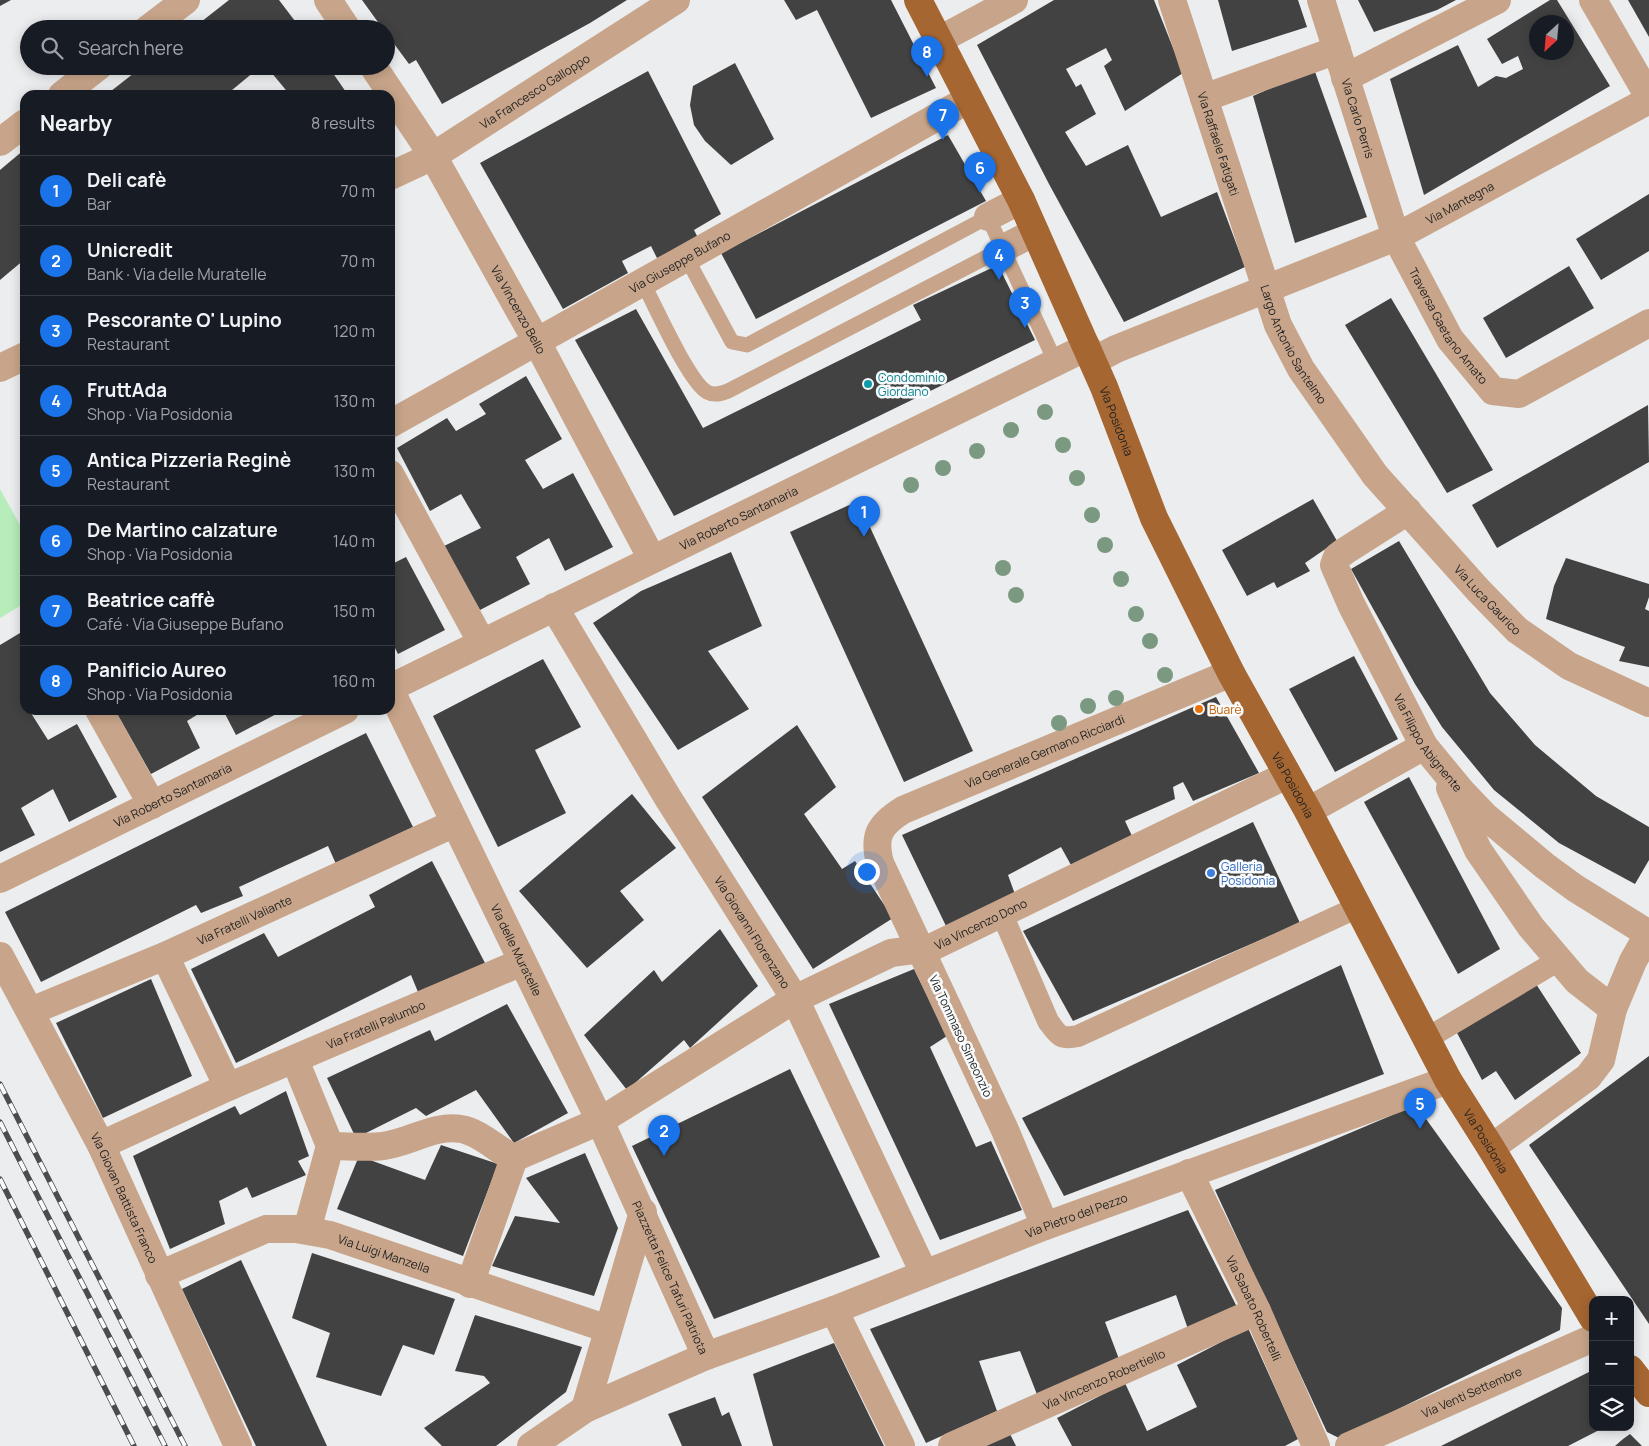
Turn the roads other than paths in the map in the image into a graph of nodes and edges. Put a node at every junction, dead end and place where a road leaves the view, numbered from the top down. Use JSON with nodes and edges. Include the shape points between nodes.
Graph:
{"nodes":[{"id":1,"x":186,"y":0,"type":"edge"},
{"id":2,"x":328,"y":0,"type":"edge"},
{"id":3,"x":676,"y":0,"type":"edge"},
{"id":4,"x":918,"y":0,"type":"edge"},
{"id":5,"x":1014,"y":0,"type":"edge"},
{"id":6,"x":1172,"y":0,"type":"edge"},
{"id":7,"x":1321,"y":0,"type":"edge"},
{"id":8,"x":1497,"y":0,"type":"edge"},
{"id":9,"x":1593,"y":0,"type":"edge"},
{"id":10,"x":160,"y":20,"type":"edge"},
{"id":11,"x":341,"y":20,"type":"edge"},
{"id":12,"x":939,"y":40,"type":"junction"},
{"id":13,"x":1337,"y":50,"type":"junction"},
{"id":14,"x":88,"y":75,"type":"edge"},
{"id":15,"x":379,"y":75,"type":"edge"},
{"id":16,"x":1345,"y":78,"type":"junction"},
{"id":17,"x":68,"y":90,"type":"edge"},
{"id":18,"x":389,"y":90,"type":"edge"},
{"id":19,"x":1204,"y":98,"type":"junction"},
{"id":20,"x":969,"y":99,"type":"junction"},
{"id":21,"x":1649,"y":99,"type":"edge"},
{"id":22,"x":395,"y":100,"type":"edge"},
{"id":23,"x":20,"y":127,"type":"edge"},
{"id":24,"x":0,"y":142,"type":"edge"},
{"id":25,"x":432,"y":156,"type":"junction"},
{"id":26,"x":395,"y":174,"type":"edge"},
{"id":27,"x":1021,"y":200,"type":"junction"},
{"id":28,"x":988,"y":217,"type":"junction"},
{"id":29,"x":1035,"y":232,"type":"junction"},
{"id":30,"x":1396,"y":236,"type":"junction"},
{"id":31,"x":1004,"y":248,"type":"junction"},
{"id":32,"x":686,"y":257,"type":"junction"},
{"id":33,"x":643,"y":283,"type":"junction"},
{"id":34,"x":1264,"y":289,"type":"junction"},
{"id":35,"x":1649,"y":323,"type":"edge"},
{"id":36,"x":537,"y":342,"type":"junction"},
{"id":37,"x":1090,"y":354,"type":"junction"},
{"id":38,"x":20,"y":358,"type":"edge"},
{"id":39,"x":1056,"y":364,"type":"junction"},
{"id":40,"x":0,"y":368,"type":"edge"},
{"id":41,"x":395,"y":421,"type":"edge"},
{"id":42,"x":1360,"y":455,"type":"joint"},
{"id":43,"x":395,"y":483,"type":"edge"},
{"id":44,"x":1408,"y":511,"type":"junction"},
{"id":45,"x":652,"y":559,"type":"junction"},
{"id":46,"x":554,"y":607,"type":"junction"},
{"id":47,"x":482,"y":643,"type":"junction"},
{"id":48,"x":1231,"y":673,"type":"junction"},
{"id":49,"x":395,"y":686,"type":"edge"},
{"id":50,"x":395,"y":698,"type":"edge"},
{"id":51,"x":1649,"y":703,"type":"edge"},
{"id":52,"x":102,"y":715,"type":"edge"},
{"id":53,"x":312,"y":717,"type":"edge"},
{"id":54,"x":1424,"y":746,"type":"junction"},
{"id":55,"x":1441,"y":767,"type":"junction"},
{"id":56,"x":1287,"y":775,"type":"junction"},
{"id":57,"x":152,"y":805,"type":"junction"},
{"id":58,"x":1308,"y":811,"type":"junction"},
{"id":59,"x":455,"y":823,"type":"junction"},
{"id":60,"x":876,"y":847,"type":"joint"},
{"id":61,"x":0,"y":879,"type":"edge"},
{"id":62,"x":1358,"y":907,"type":"junction"},
{"id":63,"x":1002,"y":914,"type":"junction"},
{"id":64,"x":1649,"y":933,"type":"edge"},
{"id":65,"x":922,"y":952,"type":"junction"},
{"id":66,"x":0,"y":956,"type":"edge"},
{"id":67,"x":165,"y":956,"type":"junction"},
{"id":68,"x":1559,"y":960,"type":"junction"},
{"id":69,"x":522,"y":962,"type":"junction"},
{"id":70,"x":795,"y":999,"type":"junction"},
{"id":71,"x":1613,"y":1009,"type":"junction"},
{"id":72,"x":31,"y":1012,"type":"junction"},
{"id":73,"x":1426,"y":1039,"type":"junction"},
{"id":74,"x":294,"y":1060,"type":"junction"},
{"id":75,"x":1448,"y":1080,"type":"junction"},
{"id":76,"x":228,"y":1087,"type":"junction"},
{"id":77,"x":600,"y":1121,"type":"junction"},
{"id":78,"x":100,"y":1146,"type":"junction"},
{"id":79,"x":330,"y":1146,"type":"junction"},
{"id":80,"x":1492,"y":1148,"type":"junction"},
{"id":81,"x":514,"y":1158,"type":"junction"},
{"id":82,"x":1189,"y":1173,"type":"junction"},
{"id":83,"x":643,"y":1212,"type":"junction"},
{"id":84,"x":1045,"y":1226,"type":"junction"},
{"id":85,"x":307,"y":1230,"type":"junction"},
{"id":86,"x":924,"y":1273,"type":"junction"},
{"id":87,"x":159,"y":1275,"type":"junction"},
{"id":88,"x":470,"y":1284,"type":"junction"},
{"id":89,"x":834,"y":1310,"type":"junction"},
{"id":90,"x":1589,"y":1311,"type":"edge"},
{"id":91,"x":1257,"y":1312,"type":"junction"},
{"id":92,"x":608,"y":1329,"type":"junction"},
{"id":93,"x":1589,"y":1340,"type":"edge"},
{"id":94,"x":706,"y":1356,"type":"junction"},
{"id":95,"x":1634,"y":1374,"type":"edge"},
{"id":96,"x":1649,"y":1393,"type":"edge"},
{"id":97,"x":585,"y":1408,"type":"junction"},
{"id":98,"x":238,"y":1446,"type":"edge"},
{"id":99,"x":531,"y":1446,"type":"edge"},
{"id":100,"x":902,"y":1446,"type":"edge"},
{"id":101,"x":952,"y":1446,"type":"edge"},
{"id":102,"x":1316,"y":1446,"type":"edge"},
{"id":103,"x":1349,"y":1446,"type":"edge"}],
"edges":[{"from":1,"to":10,"type":"street"},
{"from":2,"to":11,"type":"street"},
{"from":3,"to":25,"type":"street","name":"Via Francesco Galloppo"},
{"from":4,"to":12,"type":"main road","name":"Via Posidonia"},
{"from":5,"to":12,"type":"street"},
{"from":6,"to":19,"type":"street","name":"Via Raffaele Fatigati"},
{"from":7,"to":13,"type":"street","name":"Via Carlo Perris"},
{"from":8,"to":16,"type":"street"},
{"from":9,"to":21,"type":"street"},
{"from":12,"to":20,"type":"main road","name":"Via Posidonia"},
{"from":13,"to":16,"type":"street","name":"Via Carlo Perris"},
{"from":13,"to":19,"type":"street"},
{"from":14,"to":17,"type":"street"},
{"from":15,"to":18,"type":"street","name":"Via Vincenzo Bello"},
{"from":16,"to":30,"type":"street","name":"Via Carlo Perris"},
{"from":19,"to":34,"type":"street","name":"Via Raffaele Fatigati"},
{"from":20,"to":27,"type":"main road","name":"Via Posidonia"},
{"from":20,"to":32,"type":"street","name":"Via Giuseppe Bufano"},
{"from":21,"to":30,"type":"street","name":"Via Mantegna"},
{"from":22,"to":25,"type":"street","name":"Via Vincenzo Bello"},
{"from":23,"to":24,"type":"street"},
{"from":25,"to":26,"type":"street","name":"Via Francesco Galloppo"},
{"from":25,"to":36,"type":"street","name":"Via Vincenzo Bello"},
{"from":27,"to":28,"type":"street"},
{"from":27,"to":29,"type":"main road","name":"Via Posidonia"},
{"from":28,"to":31,"type":"lane"},
{"from":28,"to":32,"type":"lane","via":[[747,345],[732,342]]},
{"from":29,"to":31,"type":"street"},
{"from":29,"to":37,"type":"main road","name":"Via Posidonia"},
{"from":30,"to":34,"type":"street","name":"Via Mantegna"},
{"from":30,"to":35,"type":"street","name":"Traversa Gaetano Amato","via":[[1450,339],[1493,392],[1519,394]]},
{"from":31,"to":33,"type":"lane","via":[[717,395],[706,392],[693,377]]},
{"from":31,"to":39,"type":"lane"},
{"from":32,"to":33,"type":"street","name":"Via Giuseppe Bufano"},
{"from":33,"to":36,"type":"street","name":"Via Giuseppe Bufano"},
{"from":34,"to":37,"type":"street","name":"Largo Antonio Santelmo","via":[[1116,349]]},
{"from":34,"to":42,"type":"street","name":"Largo Antonio Santelmo","via":[[1301,369]]},
{"from":36,"to":41,"type":"street","name":"Via Giuseppe Bufano"},
{"from":36,"to":45,"type":"street","name":"Via Vincenzo Bello"},
{"from":37,"to":39,"type":"street","name":"Via Roberto Santamaria"},
{"from":37,"to":48,"type":"main road","name":"Via Posidonia","via":[[1154,518]]},
{"from":38,"to":40,"type":"street"},
{"from":39,"to":45,"type":"street","name":"Via Roberto Santamaria"},
{"from":42,"to":44,"type":"street","name":"Via Luca Gaurico"},
{"from":43,"to":47,"type":"street"},
{"from":44,"to":51,"type":"street","name":"Via Luca Gaurico","via":[[1517,630],[1569,666]]},
{"from":44,"to":54,"type":"street","name":"Via Filippo Abignente","via":[[1345,551],[1337,557],[1334,566]]},
{"from":45,"to":46,"type":"street","name":"Via Roberto Santamaria"},
{"from":46,"to":47,"type":"street","name":"Via Roberto Santamaria"},
{"from":46,"to":70,"type":"street","name":"Via Giovanni Florenzano","via":[[668,798]]},
{"from":47,"to":49,"type":"street","name":"Via Roberto Santamaria"},
{"from":48,"to":56,"type":"main road","name":"Via Posidonia"},
{"from":48,"to":60,"type":"street","name":"Via Generale Germano Ricciardi","via":[[903,810],[885,823],[878,834]]},
{"from":50,"to":59,"type":"street","name":"Via delle Muratelle"},
{"from":52,"to":57,"type":"street"},
{"from":53,"to":57,"type":"street","name":"Via Roberto Santamaria"},
{"from":54,"to":55,"type":"street","name":"Via Filippo Abignente"},
{"from":54,"to":58,"type":"street"},
{"from":55,"to":64,"type":"street","name":"Via Filippo Abignente","via":[[1485,816],[1508,836],[1575,888]]},
{"from":55,"to":68,"type":"street","via":[[1478,850],[1531,927]]},
{"from":56,"to":58,"type":"main road","name":"Via Posidonia"},
{"from":56,"to":63,"type":"street","name":"Via Vincenzo Dono"},
{"from":57,"to":61,"type":"street","name":"Via Roberto Santamaria"},
{"from":58,"to":62,"type":"main road","name":"Via Posidonia"},
{"from":59,"to":67,"type":"street","name":"Via Fratelli Valiante"},
{"from":59,"to":69,"type":"street","name":"Via delle Muratelle"},
{"from":60,"to":65,"type":"street","name":"Via Tommaso Simeonzio","via":[[880,863]]},
{"from":62,"to":63,"type":"street","via":[[1066,1039],[1059,1036],[1048,1021]]},
{"from":62,"to":73,"type":"main road","name":"Via Posidonia"},
{"from":63,"to":65,"type":"street","name":"Via Vincenzo Dono"},
{"from":64,"to":71,"type":"street"},
{"from":65,"to":70,"type":"street","name":"Via Vincenzo Dono","via":[[891,953]]},
{"from":65,"to":84,"type":"street","name":"Via Tommaso Simeonzio","via":[[1005,1130]]},
{"from":66,"to":72,"type":"street","name":"Via Giovan Battista Franco"},
{"from":67,"to":72,"type":"street","name":"Via Fratelli Valiante"},
{"from":67,"to":76,"type":"street"},
{"from":68,"to":71,"type":"street","via":[[1578,981]]},
{"from":68,"to":73,"type":"street","via":[[1461,1012]]},
{"from":69,"to":74,"type":"street","name":"Via Fratelli Palumbo"},
{"from":69,"to":77,"type":"street","name":"Via delle Muratelle"},
{"from":70,"to":77,"type":"street","name":"Via Vincenzo Dono"},
{"from":70,"to":86,"type":"street","name":"Via Giovanni Florenzano"},
{"from":71,"to":80,"type":"street","via":[[1601,1060],[1588,1077]]},
{"from":72,"to":78,"type":"street","name":"Via Giovan Battista Franco"},
{"from":73,"to":75,"type":"main road","name":"Via Posidonia"},
{"from":74,"to":76,"type":"street","name":"Via Fratelli Palumbo"},
{"from":74,"to":79,"type":"street"},
{"from":75,"to":80,"type":"main road","name":"Via Posidonia"},
{"from":75,"to":82,"type":"street","name":"Via Pietro del Pezzo"},
{"from":76,"to":78,"type":"street","name":"Via Fratelli Palumbo"},
{"from":77,"to":81,"type":"street","name":"Via Vincenzo Dono"},
{"from":77,"to":83,"type":"street","name":"Via delle Muratelle"},
{"from":78,"to":87,"type":"street","name":"Via Giovan Battista Franco"},
{"from":79,"to":81,"type":"street","via":[[384,1146],[449,1128],[478,1135]]},
{"from":79,"to":85,"type":"street"},
{"from":80,"to":90,"type":"main road","name":"Via Posidonia"},
{"from":81,"to":88,"type":"street"},
{"from":82,"to":84,"type":"street","name":"Via Pietro del Pezzo"},
{"from":82,"to":91,"type":"street","name":"Via Sabato Robertelli"},
{"from":83,"to":92,"type":"street","name":"Piazzetta Felice Tafuri Patriota"},
{"from":83,"to":94,"type":"street","name":"Piazzetta Felice Tafuri Patriota"},
{"from":84,"to":86,"type":"street","name":"Via Pietro del Pezzo"},
{"from":85,"to":87,"type":"street","name":"Via Luigi Manzella","via":[[266,1229]]},
{"from":85,"to":88,"type":"street","name":"Via Luigi Manzella"},
{"from":86,"to":89,"type":"street","name":"Via Pietro del Pezzo"},
{"from":87,"to":98,"type":"street","name":"Via Giovan Battista Franco"},
{"from":88,"to":92,"type":"street","name":"Via Luigi Manzella"},
{"from":89,"to":94,"type":"street","name":"Via Pietro del Pezzo"},
{"from":89,"to":100,"type":"street"},
{"from":91,"to":101,"type":"street","name":"Via Vincenzo Robertiello"},
{"from":91,"to":102,"type":"street","name":"Via Sabato Robertelli"},
{"from":92,"to":97,"type":"street","name":"Piazzetta Felice Tafuri Patriota"},
{"from":93,"to":103,"type":"street","name":"Via Venti Settembre"},
{"from":94,"to":97,"type":"street","name":"Piazzetta Felice Tafuri Patriota"},
{"from":95,"to":96,"type":"main road"},
{"from":97,"to":99,"type":"street"}]}
